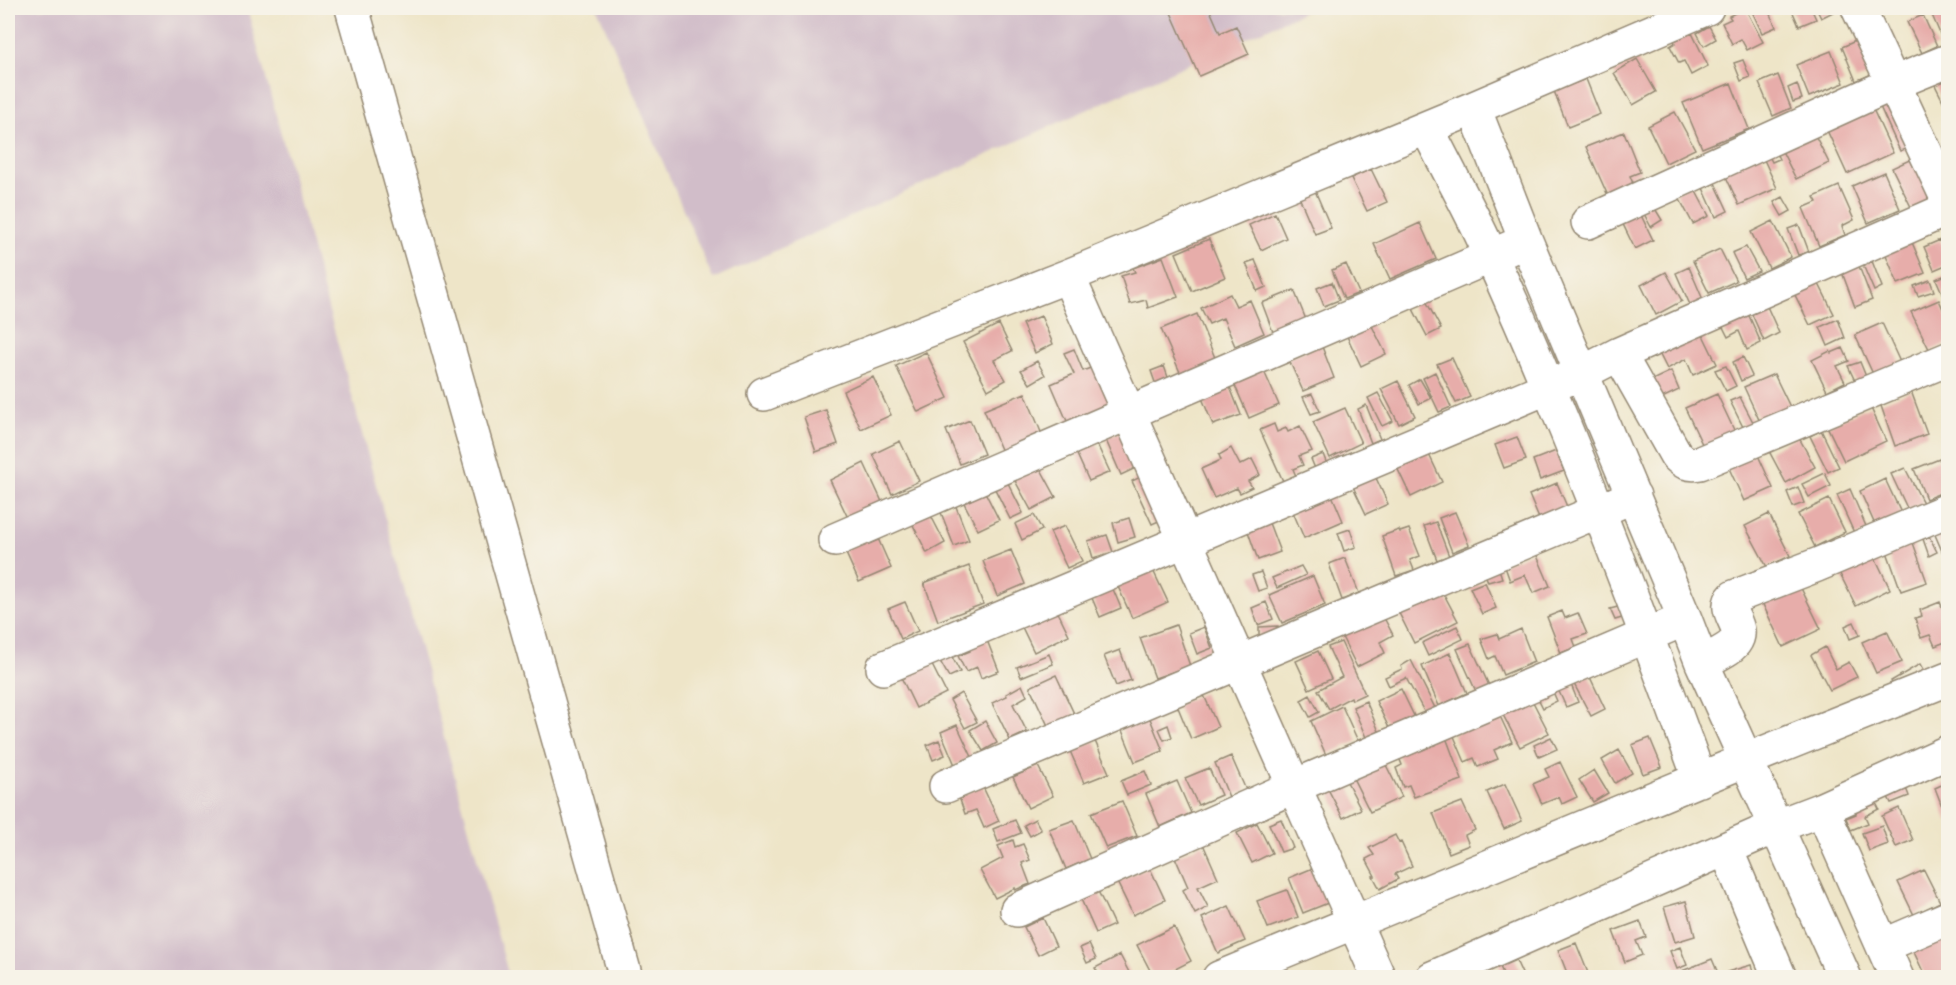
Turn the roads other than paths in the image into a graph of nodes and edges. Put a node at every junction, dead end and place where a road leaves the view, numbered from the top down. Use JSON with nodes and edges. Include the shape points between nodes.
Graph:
{"nodes":[{"id":1,"x":352,"y":8,"type":"edge"},
{"id":2,"x":1707,"y":8,"type":"edge"},
{"id":3,"x":1858,"y":8,"type":"edge"},
{"id":4,"x":1948,"y":61,"type":"edge"},
{"id":5,"x":1894,"y":83,"type":"junction"},
{"id":6,"x":1474,"y":108,"type":"junction"},
{"id":7,"x":1426,"y":128,"type":"junction"},
{"id":8,"x":1948,"y":200,"type":"edge"},
{"id":9,"x":1948,"y":208,"type":"edge"},
{"id":10,"x":1588,"y":222,"type":"dead end"},
{"id":11,"x":1526,"y":241,"type":"junction"},
{"id":12,"x":1491,"y":256,"type":"junction"},
{"id":13,"x":1068,"y":276,"type":"junction"},
{"id":14,"x":1619,"y":354,"type":"junction"},
{"id":15,"x":1948,"y":359,"type":"edge"},
{"id":16,"x":1582,"y":373,"type":"junction"},
{"id":17,"x":1547,"y":388,"type":"junction"},
{"id":18,"x":764,"y":394,"type":"dead end"},
{"id":19,"x":1129,"y":413,"type":"junction"},
{"id":20,"x":1634,"y":496,"type":"junction"},
{"id":21,"x":1948,"y":510,"type":"edge"},
{"id":22,"x":1598,"y":511,"type":"junction"},
{"id":23,"x":835,"y":540,"type":"dead end"},
{"id":24,"x":1186,"y":540,"type":"junction"},
{"id":25,"x":1685,"y":619,"type":"junction"},
{"id":26,"x":1647,"y":635,"type":"junction"},
{"id":27,"x":1240,"y":662,"type":"junction"},
{"id":28,"x":1702,"y":663,"type":"junction"},
{"id":29,"x":883,"y":668,"type":"dead end"},
{"id":30,"x":1948,"y":679,"type":"edge"},
{"id":31,"x":1948,"y":752,"type":"edge"},
{"id":32,"x":1746,"y":760,"type":"junction"},
{"id":33,"x":1700,"y":780,"type":"junction"},
{"id":34,"x":946,"y":786,"type":"dead end"},
{"id":35,"x":1295,"y":786,"type":"junction"},
{"id":36,"x":1822,"y":809,"type":"junction"},
{"id":37,"x":1775,"y":827,"type":"junction"},
{"id":38,"x":1726,"y":849,"type":"junction"},
{"id":39,"x":1017,"y":910,"type":"dead end"},
{"id":40,"x":1948,"y":918,"type":"edge"},
{"id":41,"x":1355,"y":922,"type":"junction"},
{"id":42,"x":1883,"y":946,"type":"junction"},
{"id":43,"x":1834,"y":974,"type":"edge"},
{"id":44,"x":626,"y":978,"type":"edge"},
{"id":45,"x":1219,"y":978,"type":"edge"},
{"id":46,"x":1379,"y":978,"type":"edge"},
{"id":47,"x":1432,"y":978,"type":"edge"},
{"id":48,"x":1780,"y":978,"type":"edge"},
{"id":49,"x":1897,"y":978,"type":"edge"}],
"edges":[{"from":1,"to":44,"type":"street"},
{"from":2,"to":6,"type":"street"},
{"from":3,"to":5,"type":"street"},
{"from":4,"to":5,"type":"street"},
{"from":5,"to":8,"type":"street"},
{"from":5,"to":10,"type":"street"},
{"from":6,"to":7,"type":"street"},
{"from":6,"to":11,"type":"street"},
{"from":7,"to":12,"type":"street"},
{"from":7,"to":13,"type":"street"},
{"from":9,"to":14,"type":"street"},
{"from":11,"to":12,"type":"street"},
{"from":11,"to":16,"type":"street"},
{"from":12,"to":17,"type":"street"},
{"from":12,"to":19,"type":"street"},
{"from":13,"to":18,"type":"street"},
{"from":13,"to":19,"type":"street"},
{"from":14,"to":15,"type":"street","via":[[1676,455],[1687,464],[1700,463]]},
{"from":14,"to":16,"type":"street"},
{"from":16,"to":17,"type":"street"},
{"from":16,"to":20,"type":"street"},
{"from":17,"to":22,"type":"street"},
{"from":17,"to":24,"type":"street"},
{"from":19,"to":23,"type":"street"},
{"from":19,"to":24,"type":"street"},
{"from":20,"to":22,"type":"street"},
{"from":20,"to":25,"type":"street"},
{"from":21,"to":28,"type":"street","via":[[1734,597],[1729,603],[1739,632],[1737,640]]},
{"from":22,"to":26,"type":"street"},
{"from":22,"to":27,"type":"street"},
{"from":24,"to":27,"type":"street"},
{"from":24,"to":29,"type":"street"},
{"from":25,"to":26,"type":"street"},
{"from":25,"to":28,"type":"street"},
{"from":26,"to":33,"type":"street"},
{"from":26,"to":35,"type":"street"},
{"from":27,"to":34,"type":"street"},
{"from":27,"to":35,"type":"street"},
{"from":28,"to":32,"type":"street"},
{"from":30,"to":32,"type":"street"},
{"from":31,"to":36,"type":"street"},
{"from":32,"to":33,"type":"street"},
{"from":32,"to":37,"type":"street"},
{"from":33,"to":41,"type":"street"},
{"from":35,"to":39,"type":"street"},
{"from":35,"to":41,"type":"street"},
{"from":36,"to":37,"type":"street"},
{"from":36,"to":42,"type":"street"},
{"from":37,"to":38,"type":"street"},
{"from":37,"to":43,"type":"street"},
{"from":38,"to":47,"type":"street"},
{"from":38,"to":48,"type":"street"},
{"from":40,"to":42,"type":"street"},
{"from":41,"to":45,"type":"street"},
{"from":41,"to":46,"type":"street"},
{"from":42,"to":49,"type":"street"}]}
